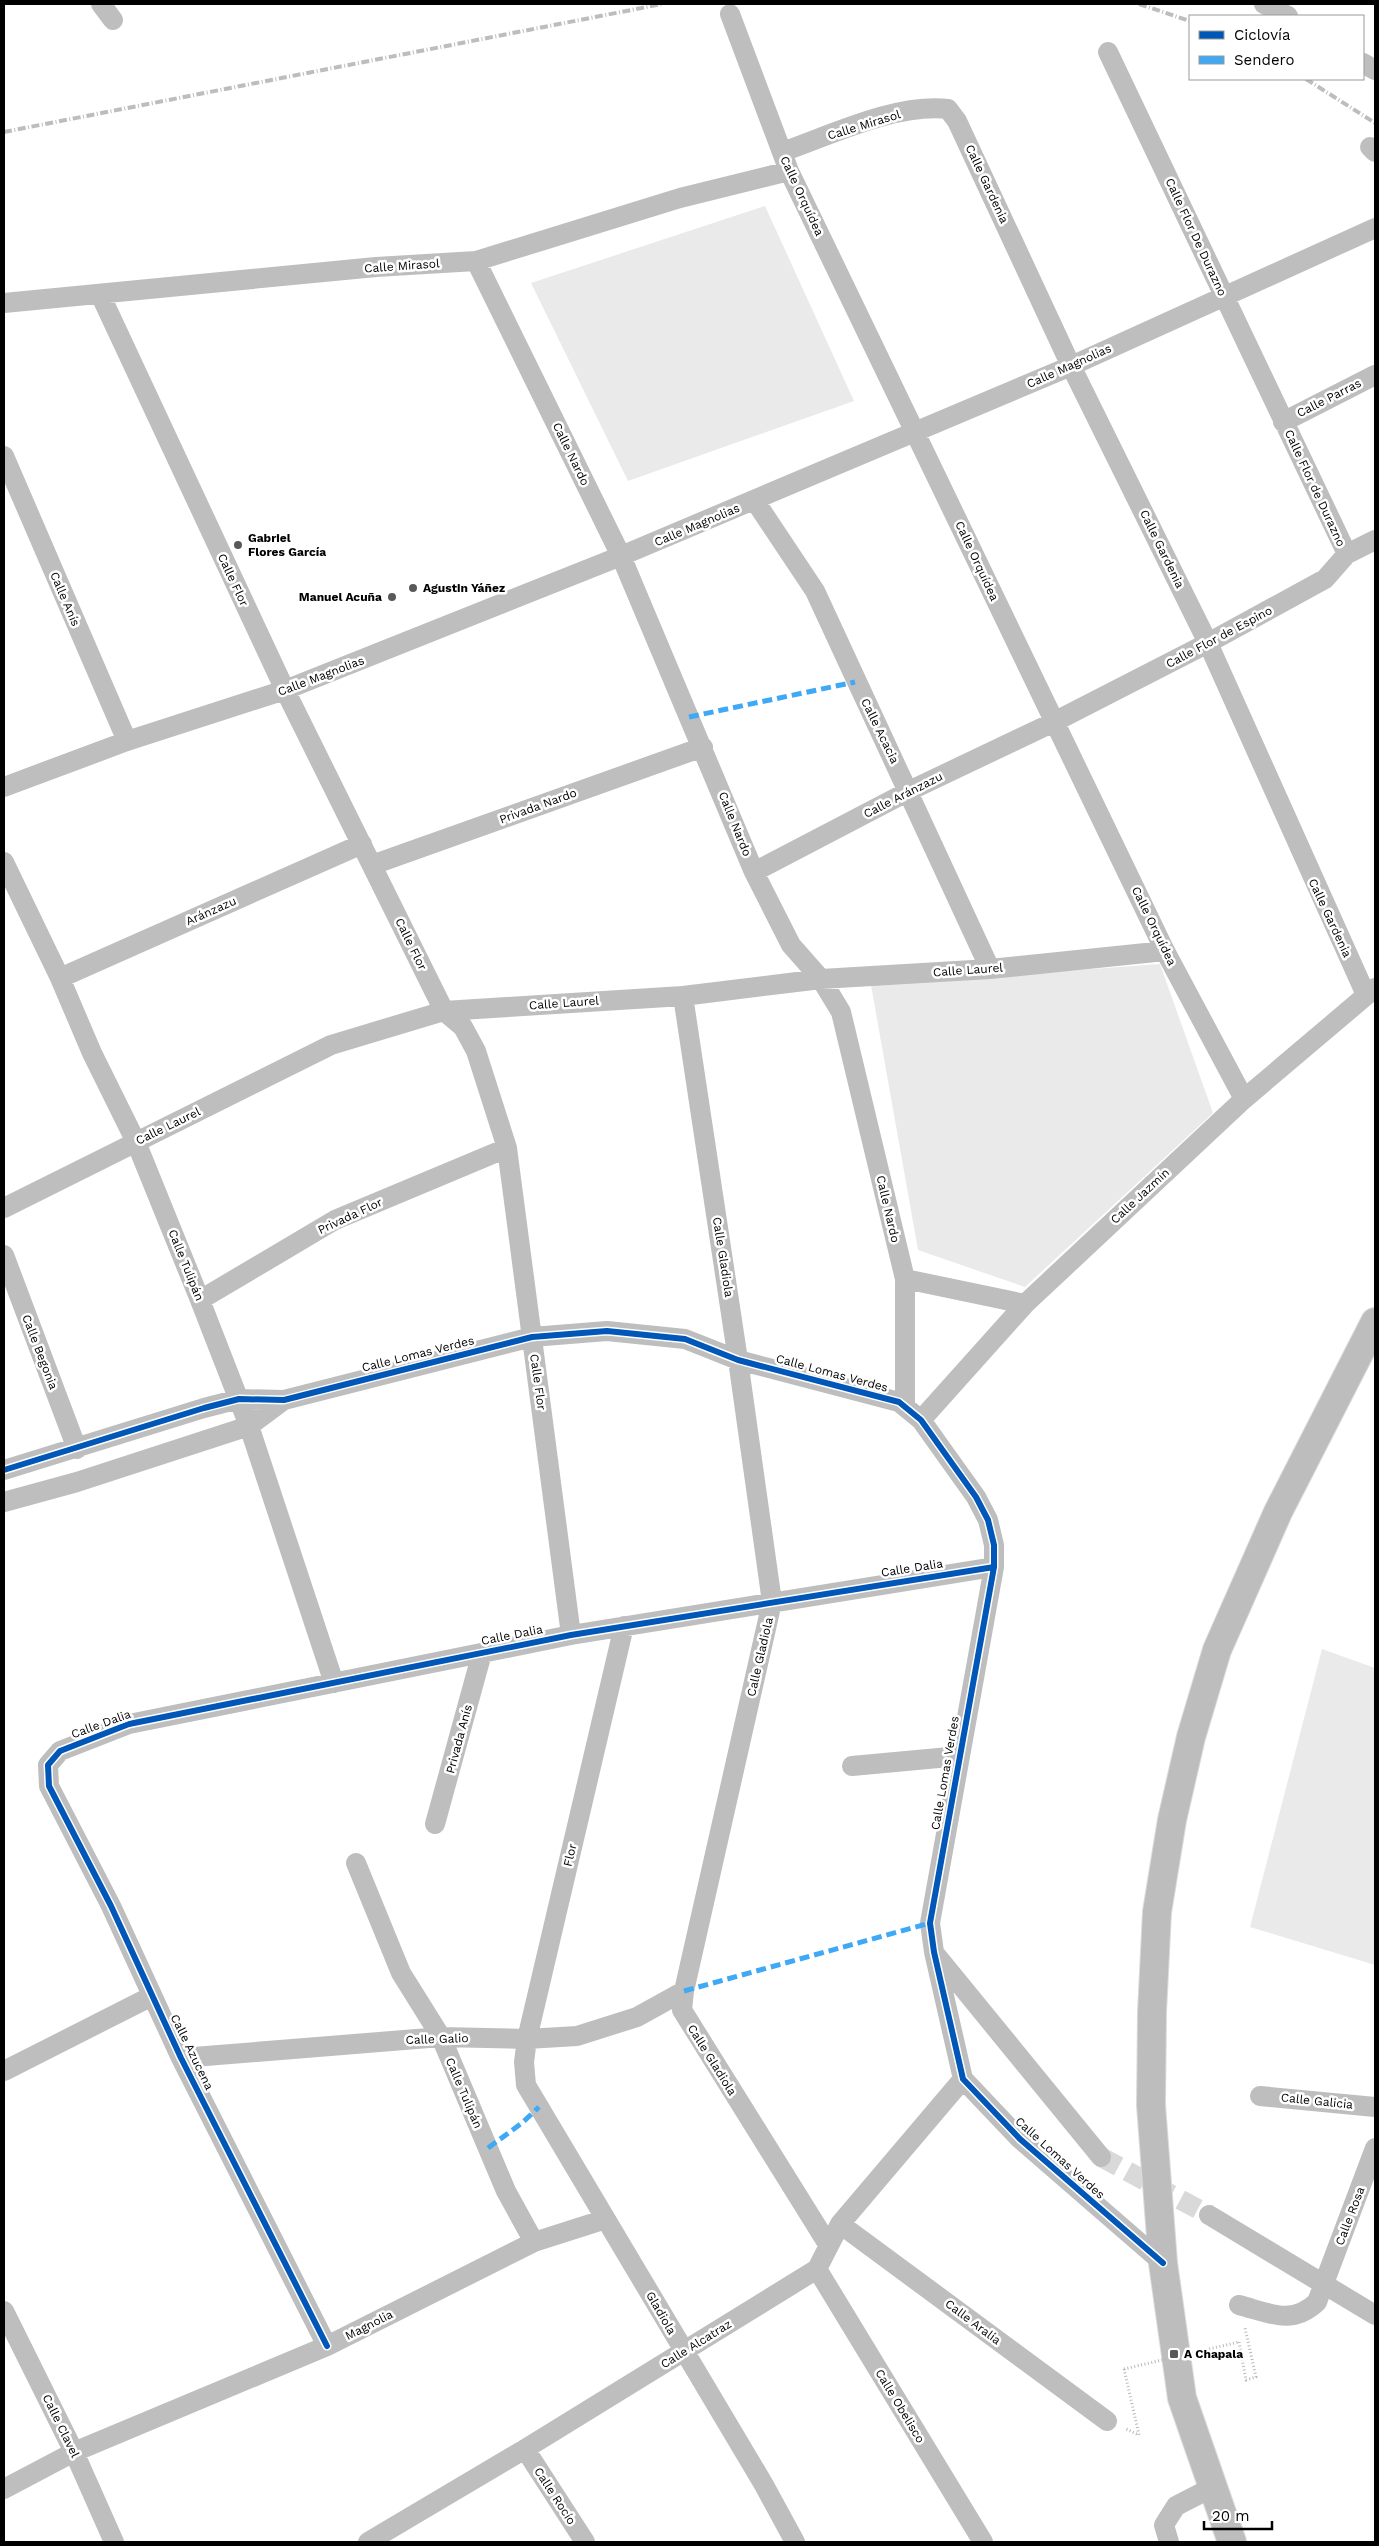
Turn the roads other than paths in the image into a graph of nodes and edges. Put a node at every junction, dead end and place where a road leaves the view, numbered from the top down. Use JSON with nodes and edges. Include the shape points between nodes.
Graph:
{"nodes":[{"id":1,"x":101,"y":4,"type":"edge"},
{"id":2,"x":1264,"y":4,"type":"edge"},
{"id":3,"x":730,"y":14,"type":"dead end"},
{"id":4,"x":1286,"y":15,"type":"edge"},
{"id":5,"x":113,"y":20,"type":"dead end"},
{"id":6,"x":1108,"y":52,"type":"dead end"},
{"id":7,"x":948,"y":109,"type":"joint"},
{"id":8,"x":782,"y":152,"type":"junction"},
{"id":9,"x":789,"y":171,"type":"junction"},
{"id":10,"x":1375,"y":228,"type":"edge"},
{"id":11,"x":476,"y":261,"type":"junction"},
{"id":12,"x":100,"y":294,"type":"junction"},
{"id":13,"x":1224,"y":296,"type":"junction"},
{"id":14,"x":4,"y":302,"type":"edge"},
{"id":15,"x":1071,"y":366,"type":"junction"},
{"id":16,"x":1375,"y":375,"type":"edge"},
{"id":17,"x":1283,"y":422,"type":"junction"},
{"id":18,"x":917,"y":433,"type":"junction"},
{"id":19,"x":4,"y":456,"type":"edge"},
{"id":20,"x":755,"y":501,"type":"junction"},
{"id":21,"x":1375,"y":540,"type":"edge"},
{"id":22,"x":1346,"y":554,"type":"junction"},
{"id":23,"x":621,"y":556,"type":"junction"},
{"id":24,"x":1208,"y":643,"type":"junction"},
{"id":25,"x":285,"y":690,"type":"junction"},
{"id":26,"x":1054,"y":722,"type":"junction"},
{"id":27,"x":127,"y":742,"type":"junction"},
{"id":28,"x":703,"y":747,"type":"junction"},
{"id":29,"x":4,"y":787,"type":"edge"},
{"id":30,"x":909,"y":791,"type":"junction"},
{"id":31,"x":362,"y":844,"type":"junction"},
{"id":32,"x":4,"y":862,"type":"edge"},
{"id":33,"x":372,"y":865,"type":"junction"},
{"id":34,"x":754,"y":872,"type":"junction"},
{"id":35,"x":1166,"y":951,"type":"junction"},
{"id":36,"x":990,"y":970,"type":"junction"},
{"id":37,"x":60,"y":978,"type":"junction"},
{"id":38,"x":821,"y":979,"type":"junction"},
{"id":39,"x":1371,"y":992,"type":"edge"},
{"id":40,"x":682,"y":996,"type":"junction"},
{"id":41,"x":444,"y":1011,"type":"junction"},
{"id":42,"x":1244,"y":1099,"type":"junction"},
{"id":43,"x":136,"y":1142,"type":"junction"},
{"id":44,"x":507,"y":1148,"type":"junction"},
{"id":45,"x":4,"y":1208,"type":"edge"},
{"id":46,"x":4,"y":1255,"type":"edge"},
{"id":47,"x":905,"y":1279,"type":"junction"},
{"id":48,"x":200,"y":1300,"type":"junction"},
{"id":49,"x":1024,"y":1304,"type":"junction"},
{"id":50,"x":1375,"y":1322,"type":"edge"},
{"id":51,"x":532,"y":1337,"type":"junction"},
{"id":52,"x":738,"y":1360,"type":"junction"},
{"id":53,"x":239,"y":1399,"type":"junction"},
{"id":54,"x":284,"y":1400,"type":"junction"},
{"id":55,"x":905,"y":1407,"type":"junction"},
{"id":56,"x":920,"y":1420,"type":"junction"},
{"id":57,"x":249,"y":1426,"type":"junction"},
{"id":58,"x":77,"y":1449,"type":"junction"},
{"id":59,"x":4,"y":1470,"type":"edge"},
{"id":60,"x":4,"y":1502,"type":"edge"},
{"id":61,"x":994,"y":1566,"type":"junction"},
{"id":62,"x":772,"y":1602,"type":"junction"},
{"id":63,"x":624,"y":1626,"type":"junction"},
{"id":64,"x":571,"y":1635,"type":"junction"},
{"id":65,"x":482,"y":1653,"type":"junction"},
{"id":66,"x":334,"y":1683,"type":"junction"},
{"id":67,"x":960,"y":1756,"type":"junction"},
{"id":68,"x":48,"y":1765,"type":"joint"},
{"id":69,"x":852,"y":1766,"type":"dead end"},
{"id":70,"x":435,"y":1824,"type":"dead end"},
{"id":71,"x":356,"y":1863,"type":"dead end"},
{"id":72,"x":934,"y":1952,"type":"junction"},
{"id":73,"x":684,"y":1991,"type":"junction"},
{"id":74,"x":152,"y":1996,"type":"junction"},
{"id":75,"x":441,"y":2037,"type":"junction"},
{"id":76,"x":527,"y":2040,"type":"junction"},
{"id":77,"x":181,"y":2058,"type":"junction"},
{"id":78,"x":4,"y":2071,"type":"edge"},
{"id":79,"x":963,"y":2079,"type":"junction"},
{"id":80,"x":526,"y":2085,"type":"joint"},
{"id":81,"x":1260,"y":2096,"type":"dead end"},
{"id":82,"x":1375,"y":2107,"type":"edge"},
{"id":83,"x":1375,"y":2148,"type":"edge"},
{"id":84,"x":1101,"y":2157,"type":"tunnel mouth"},
{"id":85,"x":1209,"y":2215,"type":"tunnel mouth"},
{"id":86,"x":606,"y":2219,"type":"junction"},
{"id":87,"x":840,"y":2224,"type":"junction"},
{"id":88,"x":534,"y":2242,"type":"junction"},
{"id":89,"x":829,"y":2246,"type":"junction"},
{"id":90,"x":1163,"y":2263,"type":"junction"},
{"id":91,"x":817,"y":2269,"type":"junction"},
{"id":92,"x":1324,"y":2285,"type":"junction"},
{"id":93,"x":1239,"y":2305,"type":"road end"},
{"id":94,"x":4,"y":2311,"type":"edge"},
{"id":95,"x":1375,"y":2315,"type":"edge"},
{"id":96,"x":327,"y":2346,"type":"junction"},
{"id":97,"x":684,"y":2351,"type":"junction"},
{"id":98,"x":1106,"y":2421,"type":"road end"},
{"id":99,"x":525,"y":2449,"type":"junction"},
{"id":100,"x":74,"y":2452,"type":"junction"},
{"id":101,"x":1211,"y":2488,"type":"junction"},
{"id":102,"x":4,"y":2489,"type":"edge"},
{"id":103,"x":374,"y":2541,"type":"edge"},
{"id":104,"x":114,"y":2542,"type":"edge"},
{"id":105,"x":585,"y":2542,"type":"edge"},
{"id":106,"x":795,"y":2542,"type":"edge"},
{"id":107,"x":983,"y":2542,"type":"edge"},
{"id":108,"x":1169,"y":2542,"type":"edge"},
{"id":109,"x":1232,"y":2542,"type":"edge"}],
"edges":[{"from":1,"to":5,"type":"street"},
{"from":2,"to":4,"type":"street"},
{"from":3,"to":8,"type":"street","name":"Calle Orquídea"},
{"from":6,"to":13,"type":"street","name":"Calle Flor De Durazno"},
{"from":7,"to":8,"type":"street","name":"Calle Mirasol","via":[[933,107],[885,116]]},
{"from":7,"to":15,"type":"street","name":"Calle Gardenia","via":[[957,121]]},
{"from":8,"to":9,"type":"street","name":"Calle Orquídea"},
{"from":9,"to":11,"type":"street","name":"Calle Mirasol","via":[[680,198]]},
{"from":9,"to":18,"type":"street","name":"Calle Orquídea"},
{"from":10,"to":13,"type":"street","name":"Calle Magnolias"},
{"from":11,"to":12,"type":"street","name":"Calle Mirasol","via":[[376,267]]},
{"from":11,"to":23,"type":"street","name":"Calle Nardo"},
{"from":12,"to":14,"type":"street","name":"Calle Mirasol"},
{"from":12,"to":25,"type":"street","name":"Calle Flor"},
{"from":13,"to":15,"type":"street","name":"Calle Magnolias"},
{"from":13,"to":17,"type":"street","name":"Calle Flor De Durazno"},
{"from":15,"to":18,"type":"street","name":"Calle Magnolias"},
{"from":15,"to":24,"type":"street","name":"Calle Gardenia"},
{"from":16,"to":17,"type":"street","name":"Calle Parras"},
{"from":17,"to":22,"type":"street","name":"Calle Flor de Durazno"},
{"from":18,"to":20,"type":"street","name":"Calle Magnolias"},
{"from":18,"to":26,"type":"street","name":"Calle Orquídea"},
{"from":19,"to":27,"type":"street","name":"Calle Anís"},
{"from":20,"to":23,"type":"street","name":"Calle Magnolias"},
{"from":20,"to":30,"type":"street","name":"Calle Acacia","via":[[815,591],[855,682]]},
{"from":21,"to":22,"type":"street","name":"Calle Flor de Espino"},
{"from":22,"to":24,"type":"street","name":"Calle Flor de Espino","via":[[1325,579]]},
{"from":23,"to":25,"type":"street","name":"Calle Magnolias"},
{"from":23,"to":28,"type":"street","name":"Calle Nardo"},
{"from":24,"to":26,"type":"street","name":"Calle Flor de Espino"},
{"from":24,"to":39,"type":"street","name":"Calle Gardenia"},
{"from":25,"to":27,"type":"street","name":"Calle Magnolias"},
{"from":25,"to":31,"type":"street","name":"Calle Flor"},
{"from":26,"to":30,"type":"street","name":"Calle Aránzazu"},
{"from":26,"to":35,"type":"street","name":"Calle Orquídea"},
{"from":27,"to":29,"type":"street","name":"Calle Magnolias"},
{"from":28,"to":33,"type":"street","name":"Privada Nardo"},
{"from":28,"to":34,"type":"street","name":"Calle Nardo"},
{"from":30,"to":34,"type":"street","name":"Calle Aránzazu"},
{"from":30,"to":36,"type":"street","name":"Calle Acacia"},
{"from":31,"to":33,"type":"street","name":"Calle Flor"},
{"from":31,"to":37,"type":"street","name":"Aránzazu"},
{"from":32,"to":37,"type":"street","name":"Calle Tulipán"},
{"from":33,"to":41,"type":"street","name":"Calle Flor"},
{"from":34,"to":38,"type":"street","name":"Calle Nardo","via":[[791,945]]},
{"from":35,"to":36,"type":"street","name":"Calle Laurel"},
{"from":35,"to":42,"type":"street","name":"Calle Orquídea"},
{"from":36,"to":38,"type":"street","name":"Calle Laurel"},
{"from":37,"to":43,"type":"street","name":"Calle Tulipán","via":[[92,1054]]},
{"from":38,"to":40,"type":"street","name":"Calle Laurel"},
{"from":38,"to":47,"type":"street","name":"Calle Nardo","via":[[841,1012]]},
{"from":39,"to":42,"type":"street","name":"Calle Jazmín"},
{"from":40,"to":41,"type":"street","name":"Calle Laurel"},
{"from":40,"to":52,"type":"street","name":"Calle Gladiola"},
{"from":41,"to":43,"type":"street","name":"Calle Laurel","via":[[331,1045]]},
{"from":41,"to":44,"type":"street","name":"Calle Flor","via":[[463,1027],[476,1051]]},
{"from":42,"to":49,"type":"street","name":"Calle Jazmín"},
{"from":43,"to":45,"type":"street","name":"Calle Laurel"},
{"from":43,"to":48,"type":"street","name":"Calle Tulipán"},
{"from":44,"to":48,"type":"street","name":"Privada Flor","via":[[336,1220]]},
{"from":44,"to":51,"type":"street","name":"Calle Flor"},
{"from":46,"to":58,"type":"street","name":"Calle Begonia"},
{"from":47,"to":49,"type":"street"},
{"from":47,"to":55,"type":"street","name":"Calle Nardo"},
{"from":48,"to":53,"type":"street","name":"Calle Tulipán"},
{"from":49,"to":56,"type":"street","name":"Calle Jazmín"},
{"from":50,"to":90,"type":"highway","via":[[1274,1520],[1217,1650],[1191,1737],[1172,1820],[1157,1912],[1152,2012],[1151,2105]]},
{"from":51,"to":52,"type":"street","name":"Calle Lomas Verdes","via":[[607,1331],[685,1339]]},
{"from":51,"to":54,"type":"street","name":"Calle Lomas Verdes"},
{"from":51,"to":64,"type":"street","name":"Calle Flor"},
{"from":52,"to":55,"type":"street","name":"Calle Lomas Verdes","via":[[874,1394]]},
{"from":52,"to":62,"type":"street","name":"Calle Gladiola"},
{"from":53,"to":54,"type":"street","name":"Calle Lomas Verdes"},
{"from":53,"to":57,"type":"street","name":"Calle Tulipán"},
{"from":53,"to":58,"type":"street","name":"Calle Lomas Verdes"},
{"from":54,"to":57,"type":"street","name":"Calle Lomas Verdes"},
{"from":55,"to":56,"type":"street","name":"Calle Lomas Verdes"},
{"from":56,"to":61,"type":"street","name":"Calle Lomas Verdes","via":[[959,1472],[988,1520],[994,1544]]},
{"from":57,"to":60,"type":"street","name":"Calle Lomas Verdes","via":[[77,1482]]},
{"from":57,"to":66,"type":"street","name":"Calle Tulipán"},
{"from":58,"to":59,"type":"street","name":"Calle Lomas Verdes"},
{"from":61,"to":62,"type":"street","name":"Calle Dalia"},
{"from":61,"to":67,"type":"street","name":"Calle Lomas Verdes"},
{"from":62,"to":63,"type":"street","name":"Calle Dalia"},
{"from":62,"to":73,"type":"street","name":"Calle Gladiola"},
{"from":63,"to":64,"type":"street","name":"Calle Dalia"},
{"from":63,"to":76,"type":"street","name":"Flor"},
{"from":64,"to":65,"type":"street","name":"Calle Dalia"},
{"from":65,"to":66,"type":"street","name":"Calle Dalia"},
{"from":65,"to":70,"type":"street","name":"Privada Anís"},
{"from":66,"to":68,"type":"street","name":"Calle Dalia","via":[[129,1724],[60,1751]]},
{"from":67,"to":69,"type":"street"},
{"from":67,"to":72,"type":"street","name":"Calle Lomas Verdes","via":[[930,1923]]},
{"from":68,"to":74,"type":"street","name":"Calle Azucena","via":[[49,1786],[111,1906]]},
{"from":71,"to":75,"type":"street","name":"Calle Tulipán","via":[[401,1973]]},
{"from":72,"to":79,"type":"street","name":"Calle Lomas Verdes"},
{"from":72,"to":84,"type":"street"},
{"from":73,"to":76,"type":"street","name":"Calle Galio","via":[[637,2017],[576,2036]]},
{"from":73,"to":89,"type":"street","name":"Calle Gladiola","via":[[682,2010],[692,2030]]},
{"from":74,"to":77,"type":"street","name":"Calle Azucena"},
{"from":74,"to":78,"type":"street"},
{"from":75,"to":76,"type":"street","name":"Calle Galio"},
{"from":75,"to":77,"type":"street","name":"Calle Galio"},
{"from":75,"to":88,"type":"street","name":"Calle Tulipán","via":[[506,2191]]},
{"from":76,"to":80,"type":"street","name":"Flor","via":[[524,2062]]},
{"from":77,"to":96,"type":"street","name":"Calle Azucena"},
{"from":79,"to":87,"type":"street"},
{"from":79,"to":90,"type":"street","name":"Calle Lomas Verdes","via":[[1020,2139]]},
{"from":80,"to":86,"type":"street","name":"Gladiola"},
{"from":81,"to":82,"type":"street","name":"Calle Galicia"},
{"from":83,"to":92,"type":"street","name":"Calle Rosa"},
{"from":85,"to":92,"type":"street"},
{"from":86,"to":88,"type":"street","name":"Magnolia"},
{"from":86,"to":97,"type":"street","name":"Gladiola"},
{"from":87,"to":89,"type":"street"},
{"from":87,"to":98,"type":"street","name":"Calle Aralia"},
{"from":88,"to":96,"type":"street","name":"Magnolia"},
{"from":89,"to":91,"type":"street"},
{"from":90,"to":101,"type":"highway","via":[[1182,2398]]},
{"from":91,"to":97,"type":"street","name":"Calle Alcatraz"},
{"from":91,"to":107,"type":"street","name":"Calle Obelisco"},
{"from":92,"to":93,"type":"street","via":[[1317,2302],[1307,2312],[1292,2317]]},
{"from":92,"to":95,"type":"street"},
{"from":94,"to":100,"type":"street","name":"Calle Clavel"},
{"from":96,"to":100,"type":"street","name":"Magnolia"},
{"from":97,"to":99,"type":"street","name":"Calle Alcatraz"},
{"from":97,"to":106,"type":"street","name":"Gladiola"},
{"from":99,"to":103,"type":"street","name":"Calle Alcatraz"},
{"from":99,"to":105,"type":"street","name":"Calle Rocío"},
{"from":100,"to":102,"type":"street","name":"Magnolia"},
{"from":100,"to":104,"type":"street","name":"Calle Clavel"},
{"from":101,"to":108,"type":"street","via":[[1176,2506],[1164,2525]]},
{"from":101,"to":109,"type":"highway"}]}
